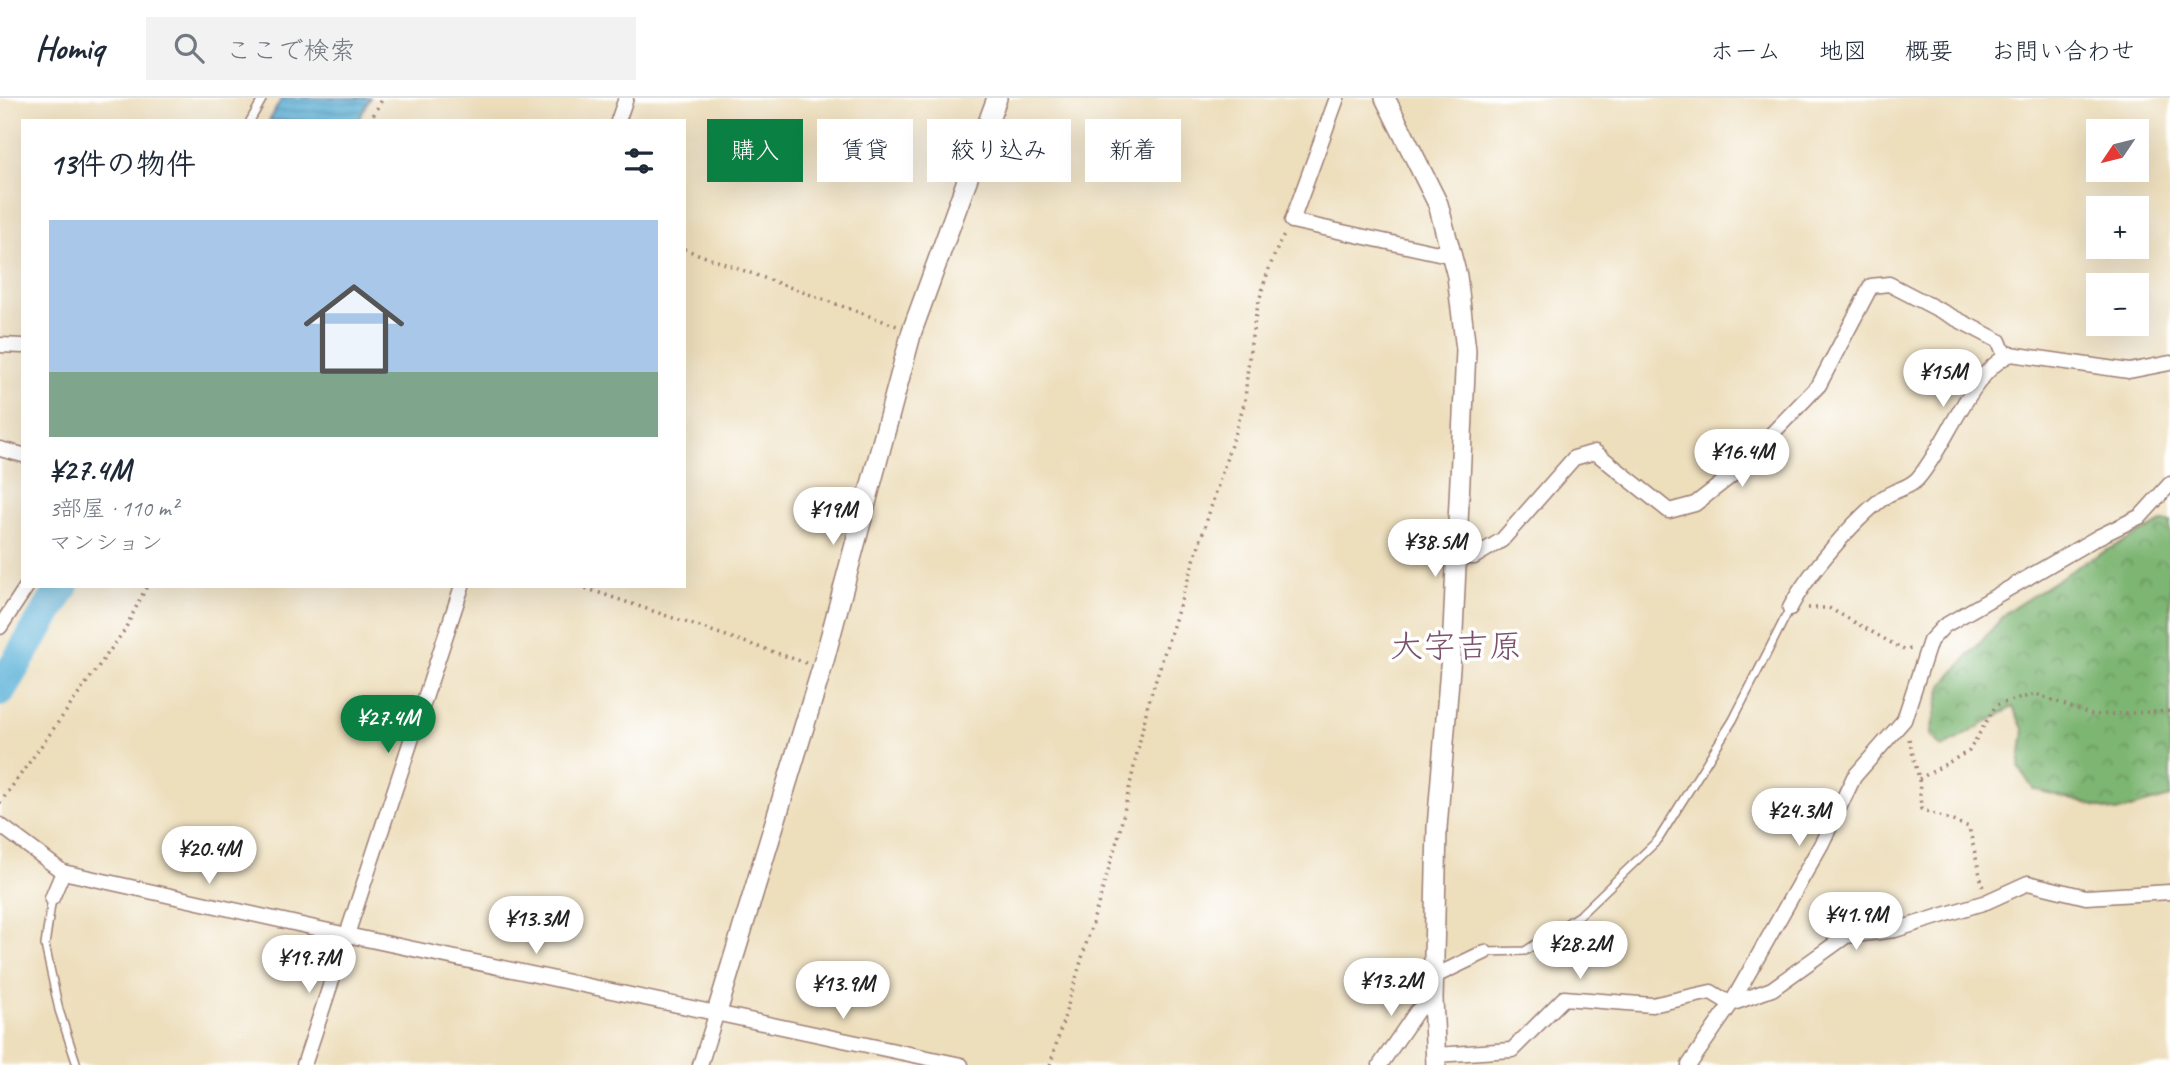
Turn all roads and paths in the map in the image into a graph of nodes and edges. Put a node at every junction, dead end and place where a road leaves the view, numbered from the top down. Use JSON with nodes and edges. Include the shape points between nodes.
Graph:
{"nodes":[{"id":1,"x":263,"y":98,"type":"edge"},
{"id":2,"x":383,"y":98,"type":"edge"},
{"id":3,"x":626,"y":98,"type":"edge"},
{"id":4,"x":997,"y":98,"type":"edge"},
{"id":5,"x":1337,"y":98,"type":"edge"},
{"id":6,"x":1385,"y":98,"type":"edge"},
{"id":7,"x":251,"y":119,"type":"edge"},
{"id":8,"x":371,"y":119,"type":"edge"},
{"id":9,"x":619,"y":119,"type":"edge"},
{"id":10,"x":1292,"y":220,"type":"junction"},
{"id":11,"x":686,"y":251,"type":"edge"},
{"id":12,"x":1452,"y":256,"type":"junction"},
{"id":13,"x":912,"y":331,"type":"junction"},
{"id":14,"x":0,"y":345,"type":"edge"},
{"id":15,"x":21,"y":346,"type":"edge"},
{"id":16,"x":2005,"y":356,"type":"junction"},
{"id":17,"x":2170,"y":363,"type":"edge"},
{"id":18,"x":0,"y":449,"type":"edge"},
{"id":19,"x":21,"y":454,"type":"edge"},
{"id":20,"x":2170,"y":484,"type":"edge"},
{"id":21,"x":1456,"y":555,"type":"junction"},
{"id":22,"x":26,"y":588,"type":"edge"},
{"id":23,"x":146,"y":588,"type":"edge"},
{"id":24,"x":461,"y":588,"type":"edge"},
{"id":25,"x":585,"y":588,"type":"edge"},
{"id":26,"x":1790,"y":608,"type":"junction"},
{"id":27,"x":0,"y":627,"type":"edge"},
{"id":28,"x":1930,"y":641,"type":"junction"},
{"id":29,"x":822,"y":668,"type":"junction"},
{"id":30,"x":2170,"y":711,"type":"edge"},
{"id":31,"x":1904,"y":720,"type":"junction"},
{"id":32,"x":1919,"y":779,"type":"junction"},
{"id":33,"x":0,"y":803,"type":"edge"},
{"id":34,"x":0,"y":825,"type":"edge"},
{"id":35,"x":63,"y":872,"type":"junction"},
{"id":36,"x":2170,"y":892,"type":"edge"},
{"id":37,"x":52,"y":898,"type":"joint"},
{"id":38,"x":1986,"y":902,"type":"junction"},
{"id":39,"x":347,"y":935,"type":"junction"},
{"id":40,"x":1485,"y":952,"type":"joint"},
{"id":41,"x":1433,"y":976,"type":"junction"},
{"id":42,"x":1433,"y":999,"type":"junction"},
{"id":43,"x":1731,"y":1004,"type":"junction"},
{"id":44,"x":717,"y":1012,"type":"junction"},
{"id":45,"x":1436,"y":1060,"type":"edge"},
{"id":46,"x":77,"y":1065,"type":"edge"},
{"id":47,"x":304,"y":1065,"type":"edge"},
{"id":48,"x":700,"y":1065,"type":"edge"},
{"id":49,"x":961,"y":1065,"type":"edge"},
{"id":50,"x":1050,"y":1065,"type":"edge"},
{"id":51,"x":1380,"y":1065,"type":"edge"},
{"id":52,"x":1689,"y":1065,"type":"edge"}],
"edges":[{"from":1,"to":7,"type":"lane"},
{"from":2,"to":8,"type":"path"},
{"from":3,"to":9,"type":"street"},
{"from":4,"to":13,"type":"street"},
{"from":5,"to":10,"type":"street"},
{"from":6,"to":12,"type":"street","via":[[1438,204]]},
{"from":10,"to":12,"type":"street"},
{"from":10,"to":50,"type":"path","via":[[1274,254],[1257,305],[1245,401],[1148,704],[1119,834]]},
{"from":11,"to":13,"type":"path"},
{"from":12,"to":21,"type":"street","via":[[1466,350]]},
{"from":13,"to":29,"type":"street"},
{"from":14,"to":15,"type":"street"},
{"from":16,"to":17,"type":"street","via":[[2129,371]]},
{"from":16,"to":21,"type":"street","via":[[1998,341],[1889,284],[1871,286],[1819,385],[1731,476],[1695,504],[1669,511],[1595,452],[1574,458],[1502,540],[1474,557]]},
{"from":16,"to":26,"type":"street","via":[[1981,380],[1917,480],[1883,498],[1832,550]]},
{"from":18,"to":19,"type":"street"},
{"from":20,"to":28,"type":"street","via":[[2141,516],[1944,626]]},
{"from":21,"to":41,"type":"street","via":[[1437,828]]},
{"from":22,"to":27,"type":"street"},
{"from":23,"to":33,"type":"path","via":[[124,631]]},
{"from":24,"to":39,"type":"street"},
{"from":25,"to":29,"type":"path"},
{"from":26,"to":28,"type":"path","via":[[1829,608],[1906,651]]},
{"from":26,"to":40,"type":"lane","via":[[1733,719],[1658,840],[1581,914],[1525,951]]},
{"from":28,"to":31,"type":"street"},
{"from":29,"to":44,"type":"street"},
{"from":30,"to":32,"type":"path","via":[[2092,715],[2036,694],[1996,705],[1969,751]]},
{"from":31,"to":32,"type":"path"},
{"from":31,"to":43,"type":"street","via":[[1854,777]]},
{"from":32,"to":38,"type":"path","via":[[1921,809],[1969,827]]},
{"from":34,"to":35,"type":"street"},
{"from":35,"to":37,"type":"street"},
{"from":35,"to":39,"type":"street"},
{"from":36,"to":38,"type":"street","via":[[2086,897],[2028,883]]},
{"from":37,"to":46,"type":"lane","via":[[45,945]]},
{"from":38,"to":43,"type":"street","via":[[1895,930],[1846,936],[1772,989]]},
{"from":39,"to":44,"type":"street"},
{"from":39,"to":47,"type":"street"},
{"from":40,"to":41,"type":"street"},
{"from":41,"to":42,"type":"street"},
{"from":42,"to":45,"type":"street"},
{"from":42,"to":51,"type":"street","via":[[1417,1011]]},
{"from":43,"to":45,"type":"street","via":[[1711,992],[1652,1005],[1564,998],[1512,1050]]},
{"from":43,"to":52,"type":"street"},
{"from":44,"to":48,"type":"street"},
{"from":44,"to":49,"type":"street"}]}
